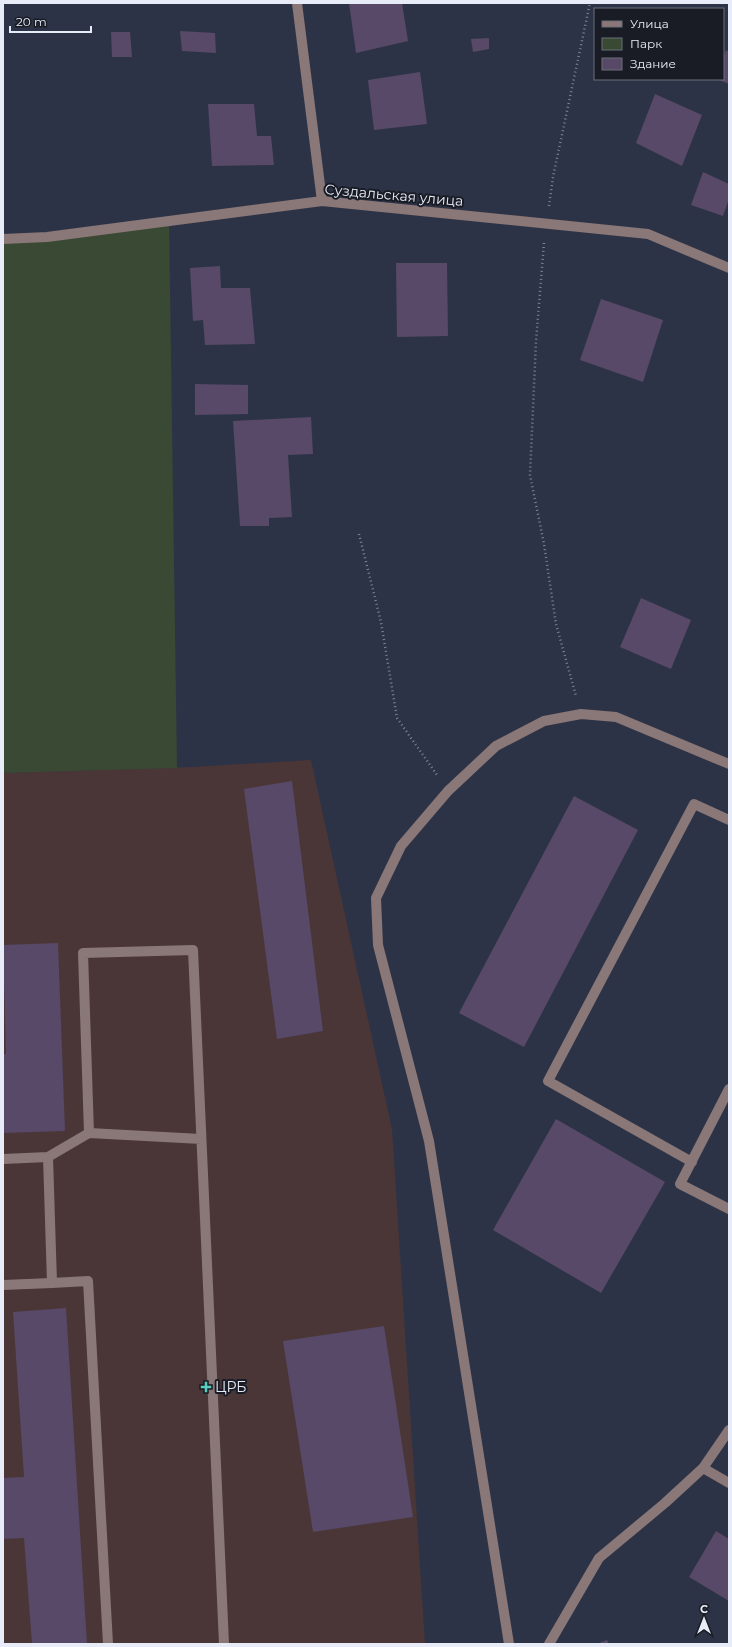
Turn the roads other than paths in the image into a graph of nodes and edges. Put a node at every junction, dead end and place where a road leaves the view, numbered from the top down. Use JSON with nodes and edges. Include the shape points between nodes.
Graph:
{"nodes":[{"id":1,"x":297,"y":3,"type":"edge"},
{"id":2,"x":322,"y":202,"type":"junction"},
{"id":3,"x":3,"y":239,"type":"edge"},
{"id":4,"x":729,"y":268,"type":"edge"},
{"id":5,"x":729,"y":764,"type":"edge"},
{"id":6,"x":729,"y":820,"type":"edge"},
{"id":7,"x":729,"y":1089,"type":"edge"},
{"id":8,"x":89,"y":1133,"type":"junction"},
{"id":9,"x":201,"y":1139,"type":"junction"},
{"id":10,"x":48,"y":1157,"type":"junction"},
{"id":11,"x":3,"y":1159,"type":"edge"},
{"id":12,"x":692,"y":1162,"type":"junction"},
{"id":13,"x":729,"y":1209,"type":"edge"},
{"id":14,"x":52,"y":1283,"type":"junction"},
{"id":15,"x":3,"y":1285,"type":"edge"},
{"id":16,"x":729,"y":1430,"type":"edge"},
{"id":17,"x":703,"y":1468,"type":"junction"},
{"id":18,"x":729,"y":1483,"type":"edge"},
{"id":19,"x":108,"y":1644,"type":"edge"},
{"id":20,"x":224,"y":1644,"type":"edge"},
{"id":21,"x":509,"y":1644,"type":"edge"},
{"id":22,"x":549,"y":1644,"type":"edge"}],
"edges":[{"from":1,"to":2,"type":"street"},
{"from":2,"to":3,"type":"street","name":"Суздальская улица","via":[[47,237]]},
{"from":2,"to":4,"type":"street","name":"Суздальская улица","via":[[648,234]]},
{"from":5,"to":21,"type":"street","via":[[616,717],[581,714],[544,721],[496,746],[448,791],[401,846],[376,898],[378,945],[429,1141]]},
{"from":6,"to":12,"type":"street","via":[[694,804],[548,1081]]},
{"from":7,"to":12,"type":"street"},
{"from":8,"to":9,"type":"street"},
{"from":8,"to":9,"type":"street","via":[[83,953],[192,950]]},
{"from":8,"to":10,"type":"street"},
{"from":9,"to":20,"type":"street"},
{"from":10,"to":11,"type":"street"},
{"from":10,"to":14,"type":"street"},
{"from":12,"to":13,"type":"street","via":[[680,1184]]},
{"from":14,"to":15,"type":"street"},
{"from":14,"to":19,"type":"street","via":[[88,1282]]},
{"from":16,"to":17,"type":"street"},
{"from":17,"to":18,"type":"street"},
{"from":17,"to":22,"type":"street","via":[[599,1558]]}]}
